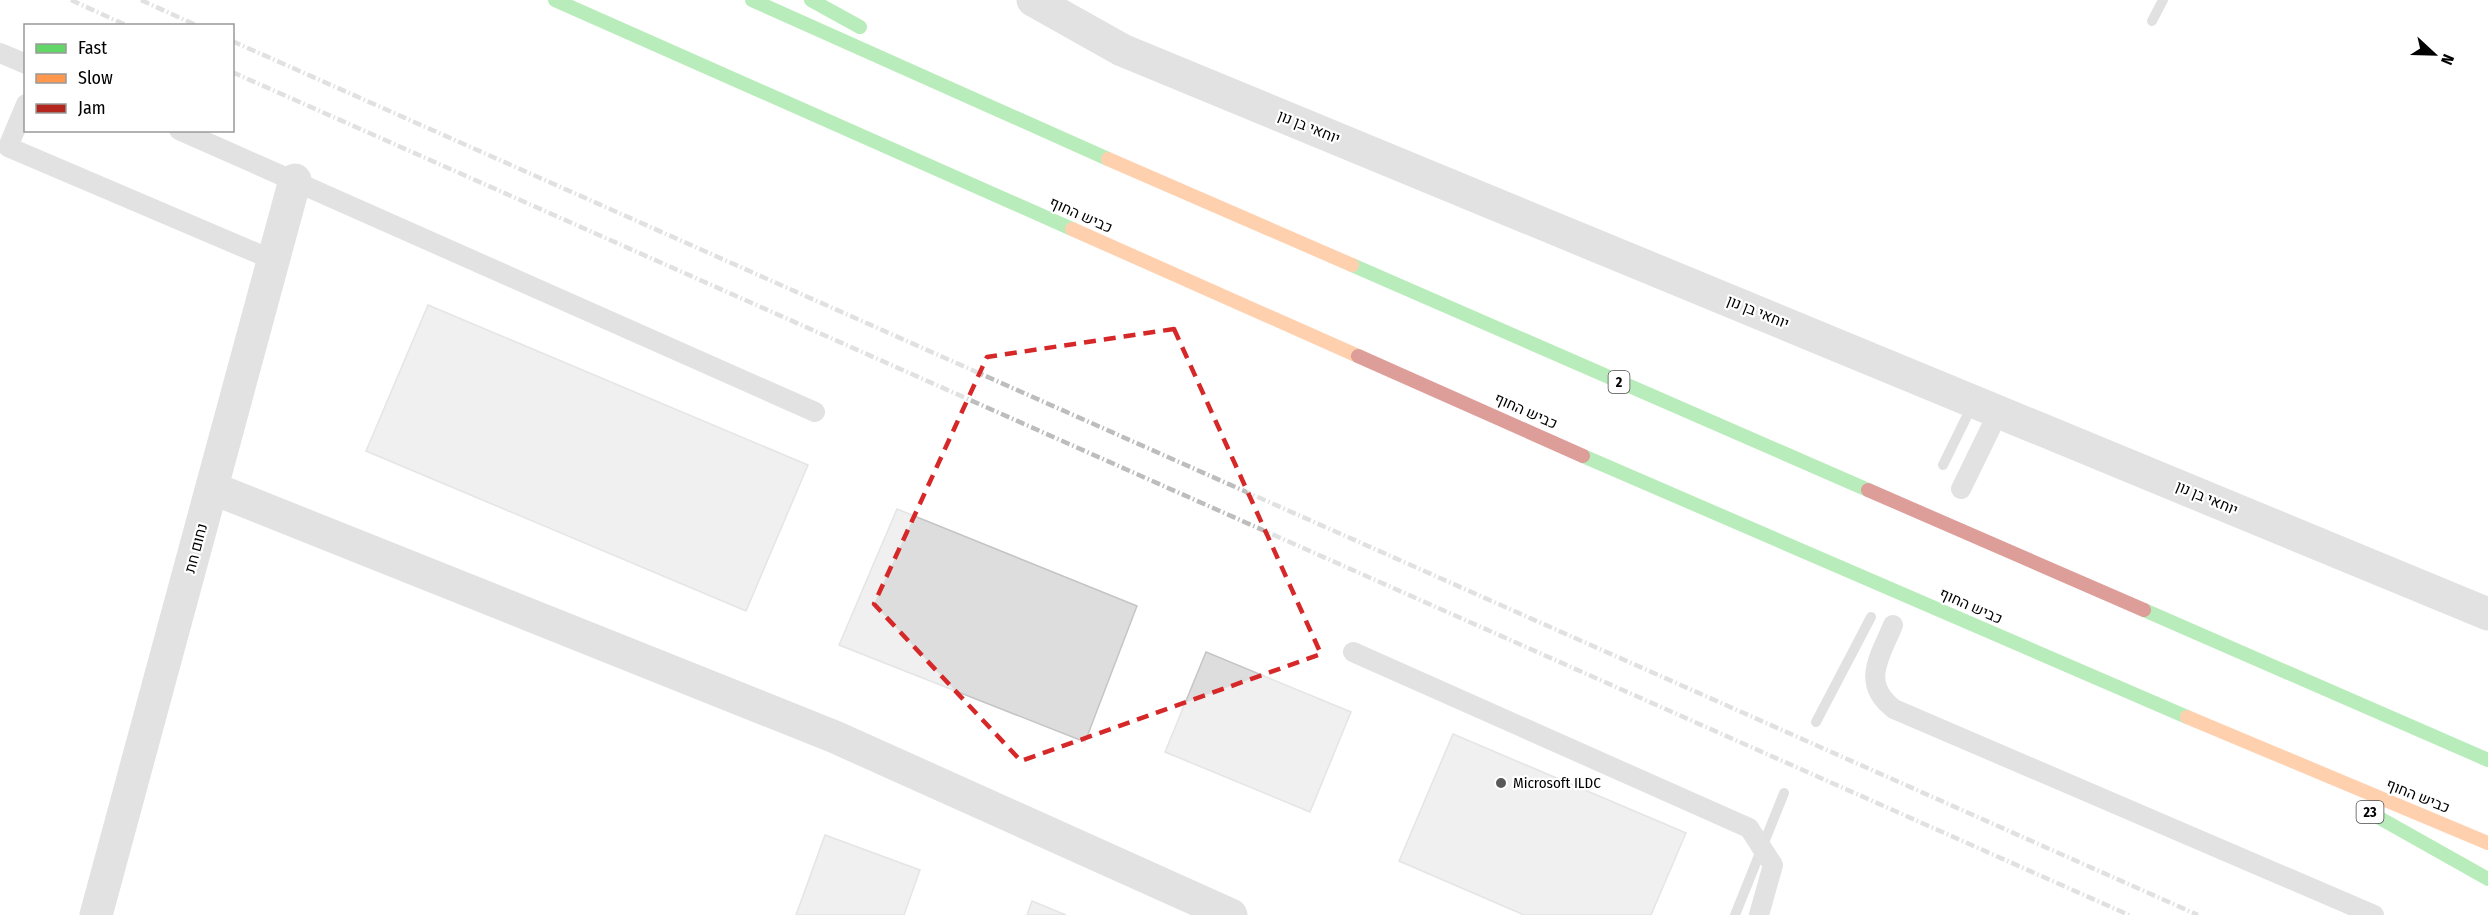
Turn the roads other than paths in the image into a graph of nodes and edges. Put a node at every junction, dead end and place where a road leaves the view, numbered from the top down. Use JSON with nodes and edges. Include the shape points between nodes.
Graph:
{"nodes":[{"id":1,"x":555,"y":0,"type":"edge"},
{"id":2,"x":752,"y":0,"type":"edge"},
{"id":3,"x":811,"y":0,"type":"edge"},
{"id":4,"x":1033,"y":0,"type":"edge"},
{"id":5,"x":873,"y":34,"type":"dead end"},
{"id":6,"x":0,"y":53,"type":"edge"},
{"id":7,"x":925,"y":62,"type":"dead end"},
{"id":8,"x":24,"y":63,"type":"edge"},
{"id":9,"x":24,"y":109,"type":"edge"},
{"id":10,"x":184,"y":132,"type":"edge"},
{"id":11,"x":1091,"y":151,"type":"junction"},
{"id":12,"x":295,"y":180,"type":"junction"},
{"id":13,"x":273,"y":260,"type":"junction"},
{"id":14,"x":1999,"y":411,"type":"junction"},
{"id":15,"x":815,"y":412,"type":"dead end"},
{"id":16,"x":212,"y":488,"type":"junction"},
{"id":17,"x":1961,"y":489,"type":"dead end"},
{"id":18,"x":2488,"y":614,"type":"edge"},
{"id":19,"x":1893,"y":625,"type":"dead end"},
{"id":20,"x":1353,"y":652,"type":"dead end"},
{"id":21,"x":2252,"y":746,"type":"junction"},
{"id":22,"x":2488,"y":760,"type":"edge"},
{"id":23,"x":2344,"y":798,"type":"dead end"},
{"id":24,"x":2365,"y":810,"type":"dead end"},
{"id":25,"x":2488,"y":843,"type":"edge"},
{"id":26,"x":2488,"y":879,"type":"edge"},
{"id":27,"x":96,"y":915,"type":"edge"},
{"id":28,"x":1231,"y":915,"type":"edge"},
{"id":29,"x":1759,"y":915,"type":"edge"},
{"id":30,"x":2374,"y":915,"type":"edge"}],
"edges":[{"from":1,"to":21,"type":"highway","name":"כביש החוף"},
{"from":2,"to":11,"type":"highway","number":"2"},
{"from":3,"to":5,"type":"highway"},
{"from":4,"to":14,"type":"street","name":"יוחאי בן נון","via":[[1122,50]]},
{"from":6,"to":8,"type":"lane"},
{"from":7,"to":11,"type":"highway"},
{"from":9,"to":13,"type":"lane","via":[[8,147]]},
{"from":10,"to":12,"type":"lane"},
{"from":11,"to":22,"type":"highway","number":"2"},
{"from":12,"to":13,"type":"street","name":"נחום חת"},
{"from":12,"to":15,"type":"lane"},
{"from":13,"to":16,"type":"street","name":"נחום חת"},
{"from":14,"to":17,"type":"lane"},
{"from":14,"to":18,"type":"street","name":"יוחאי בן נון"},
{"from":16,"to":27,"type":"street","name":"נחום חת"},
{"from":16,"to":28,"type":"street","via":[[835,737]]},
{"from":19,"to":30,"type":"lane","via":[[1875,669],[1875,686],[1894,709]]},
{"from":20,"to":29,"type":"lane","via":[[1749,828],[1773,865]]},
{"from":21,"to":23,"type":"highway","number":"23"},
{"from":21,"to":25,"type":"highway","name":"כביש החוף"},
{"from":24,"to":26,"type":"highway","number":"23"}]}
